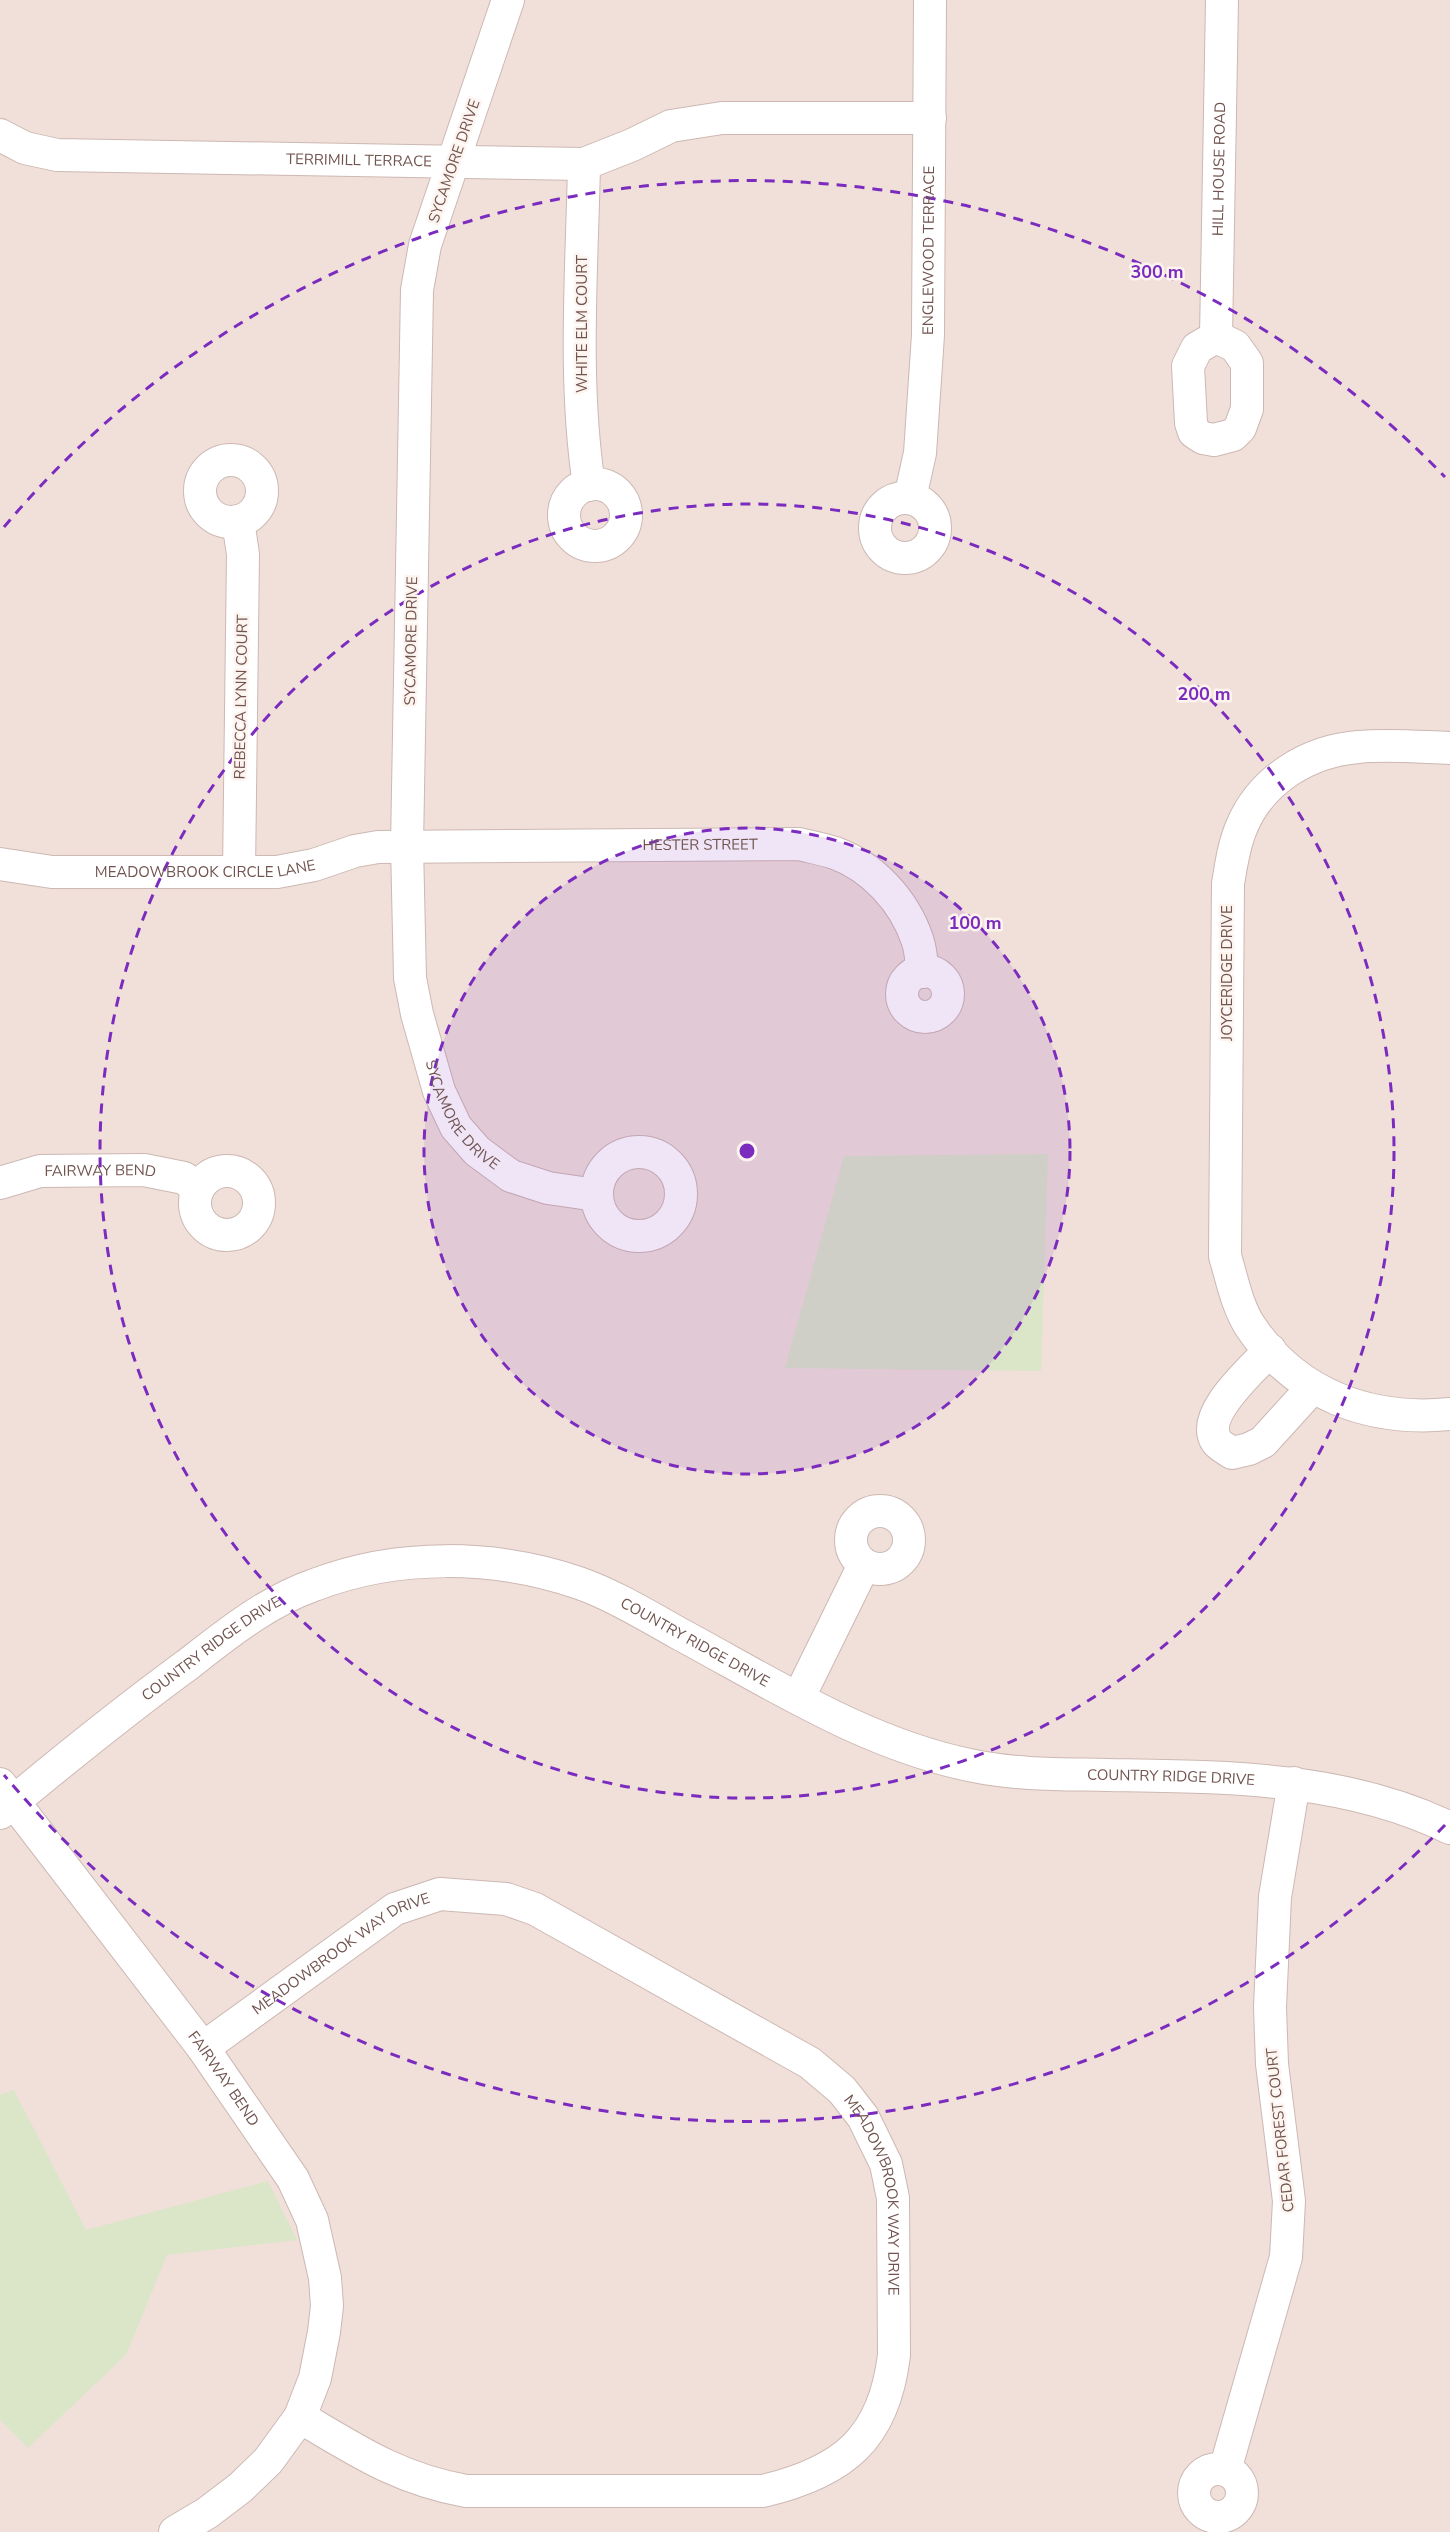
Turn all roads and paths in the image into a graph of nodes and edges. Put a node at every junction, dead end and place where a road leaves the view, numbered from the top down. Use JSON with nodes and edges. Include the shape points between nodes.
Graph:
{"nodes":[{"id":1,"x":508,"y":0,"type":"edge"},
{"id":2,"x":930,"y":0,"type":"edge"},
{"id":3,"x":1222,"y":0,"type":"edge"},
{"id":4,"x":930,"y":118,"type":"junction"},
{"id":5,"x":0,"y":135,"type":"edge"},
{"id":6,"x":455,"y":161,"type":"junction"},
{"id":7,"x":584,"y":164,"type":"junction"},
{"id":8,"x":1216,"y":337,"type":"dead end"},
{"id":9,"x":590,"y":485,"type":"dead end"},
{"id":10,"x":910,"y":498,"type":"dead end"},
{"id":11,"x":238,"y":521,"type":"dead end"},
{"id":12,"x":1450,"y":748,"type":"edge"},
{"id":13,"x":407,"y":846,"type":"junction"},
{"id":14,"x":0,"y":864,"type":"edge"},
{"id":15,"x":239,"y":872,"type":"junction"},
{"id":16,"x":923,"y":972,"type":"dead end"},
{"id":17,"x":0,"y":1183,"type":"edge"},
{"id":18,"x":198,"y":1189,"type":"dead end"},
{"id":19,"x":596,"y":1195,"type":"dead end"},
{"id":20,"x":1270,"y":1350,"type":"junction"},
{"id":21,"x":1312,"y":1388,"type":"junction"},
{"id":22,"x":1450,"y":1414,"type":"edge"},
{"id":23,"x":864,"y":1565,"type":"dead end"},
{"id":24,"x":798,"y":1697,"type":"junction"},
{"id":25,"x":1294,"y":1784,"type":"junction"},
{"id":26,"x":4,"y":1800,"type":"edge"},
{"id":27,"x":1450,"y":1828,"type":"edge"},
{"id":28,"x":203,"y":2048,"type":"junction"},
{"id":29,"x":300,"y":2417,"type":"junction"},
{"id":30,"x":1225,"y":2470,"type":"dead end"},
{"id":31,"x":175,"y":2532,"type":"edge"}],
"edges":[{"from":1,"to":6,"type":"street","name":"SYCAMORE DRIVE"},
{"from":2,"to":4,"type":"street","name":"ENGLEWOOD TERRACE"},
{"from":3,"to":8,"type":"street","name":"HILL HOUSE ROAD"},
{"from":4,"to":7,"type":"street","name":"TERRIMILL TERRACE","via":[[697,121],[671,126]]},
{"from":4,"to":10,"type":"street","name":"ENGLEWOOD TERRACE","via":[[927,347],[921,453]]},
{"from":5,"to":6,"type":"street","name":"TERRIMILL TERRACE","via":[[25,148],[57,155]]},
{"from":6,"to":7,"type":"street","name":"TERRIMILL TERRACE"},
{"from":6,"to":13,"type":"street","name":"SYCAMORE DRIVE","via":[[425,245],[417,290]]},
{"from":7,"to":9,"type":"street","name":"WHITE ELM COURT","via":[[581,385]]},
{"from":11,"to":15,"type":"street","name":"REBECCA LYNN COURT","via":[[243,554]]},
{"from":12,"to":20,"type":"street","name":"JOYCERIDGE DRIVE","via":[[1357,747],[1314,756],[1282,773],[1242,825],[1228,884],[1225,1256],[1250,1325]]},
{"from":13,"to":15,"type":"street","name":"MEADOWBROOK CIRCLE LANE","via":[[355,851],[277,872]]},
{"from":13,"to":16,"type":"street","name":"HESTER STREET","via":[[799,844],[837,854],[892,893],[918,940]]},
{"from":13,"to":19,"type":"street","name":"SYCAMORE DRIVE","via":[[410,978],[439,1091],[456,1127],[477,1151],[511,1176],[548,1188]]},
{"from":14,"to":15,"type":"street","name":"MEADOWBROOK CIRCLE LANE","via":[[52,872]]},
{"from":17,"to":18,"type":"street","name":"FAIRWAY BEND","via":[[40,1171],[144,1170],[184,1178]]},
{"from":20,"to":21,"type":"street","name":"JOYCERIDGE DRIVE"},
{"from":20,"to":21,"type":"street","via":[[1217,1408],[1212,1428],[1217,1443],[1232,1453],[1263,1442]]},
{"from":21,"to":22,"type":"street","name":"JOYCERIDGE DRIVE","via":[[1377,1411],[1421,1417]]},
{"from":23,"to":24,"type":"street"},
{"from":24,"to":25,"type":"street","name":"COUNTRY RIDGE DRIVE","via":[[894,1744],[1009,1773],[1248,1778]]},
{"from":24,"to":26,"type":"street","name":"COUNTRY RIDGE DRIVE","via":[[582,1584],[472,1561],[398,1565],[315,1584],[277,1601]]},
{"from":25,"to":27,"type":"street","name":"COUNTRY RIDGE DRIVE","via":[[1332,1789],[1393,1806]]},
{"from":25,"to":30,"type":"street","name":"CEDAR FOREST COURT","via":[[1275,1897],[1270,2007],[1272,2064],[1287,2177],[1286,2257]]},
{"from":26,"to":28,"type":"street","name":"FAIRWAY BEND"},
{"from":28,"to":29,"type":"street","name":"FAIRWAY BEND","via":[[293,2179],[312,2220],[327,2306],[315,2378]]},
{"from":28,"to":29,"type":"street","name":"MEADOWBROOK WAY DRIVE","via":[[395,1909],[440,1894],[506,1899],[535,1909],[810,2063],[842,2090],[863,2117],[886,2164],[893,2198],[894,2355],[885,2402],[863,2440],[839,2460],[794,2484],[763,2491],[466,2491],[432,2485],[380,2464]]},
{"from":29,"to":31,"type":"street","name":"FAIRWAY BEND","via":[[267,2461],[240,2488]]}]}
